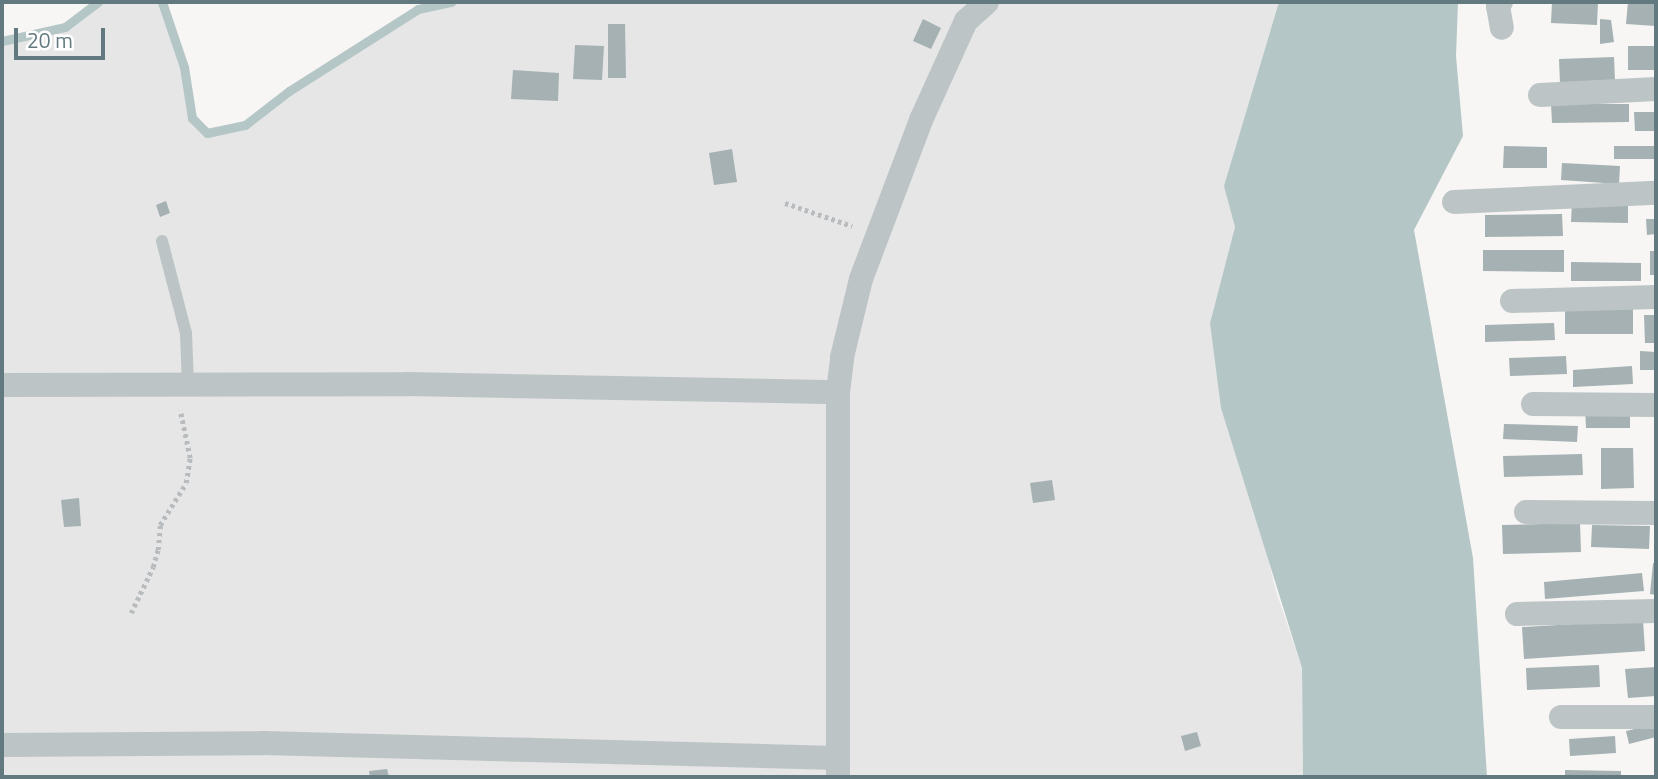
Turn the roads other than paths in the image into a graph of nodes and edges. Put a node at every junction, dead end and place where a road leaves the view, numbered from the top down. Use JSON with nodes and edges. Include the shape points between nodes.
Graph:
{"nodes":[{"id":1,"x":988,"y":2,"type":"edge"},
{"id":2,"x":1502,"y":2,"type":"edge"},
{"id":3,"x":1502,"y":28,"type":"dead end"},
{"id":4,"x":1656,"y":89,"type":"edge"},
{"id":5,"x":1540,"y":95,"type":"dead end"},
{"id":6,"x":1656,"y":193,"type":"edge"},
{"id":7,"x":1454,"y":202,"type":"dead end"},
{"id":8,"x":162,"y":241,"type":"dead end"},
{"id":9,"x":1656,"y":297,"type":"edge"},
{"id":10,"x":1512,"y":301,"type":"dead end"},
{"id":11,"x":2,"y":385,"type":"edge"},
{"id":12,"x":181,"y":385,"type":"junction"},
{"id":13,"x":838,"y":392,"type":"junction"},
{"id":14,"x":1533,"y":404,"type":"dead end"},
{"id":15,"x":1656,"y":405,"type":"edge"},
{"id":16,"x":1525,"y":512,"type":"dead end"},
{"id":17,"x":1656,"y":513,"type":"edge"},
{"id":18,"x":1656,"y":611,"type":"edge"},
{"id":19,"x":1517,"y":614,"type":"dead end"},
{"id":20,"x":1561,"y":717,"type":"dead end"},
{"id":21,"x":1656,"y":718,"type":"edge"},
{"id":22,"x":2,"y":745,"type":"edge"},
{"id":23,"x":838,"y":768,"type":"edge"}],
"edges":[{"from":1,"to":13,"type":"street","via":[[966,21],[876,234],[858,292]]},
{"from":2,"to":3,"type":"street","via":[[1498,6]]},
{"from":4,"to":5,"type":"street"},
{"from":6,"to":7,"type":"street"},
{"from":8,"to":12,"type":"lane","via":[[186,333]]},
{"from":9,"to":10,"type":"street"},
{"from":11,"to":12,"type":"street"},
{"from":12,"to":13,"type":"street"},
{"from":13,"to":23,"type":"street"},
{"from":14,"to":15,"type":"street"},
{"from":16,"to":17,"type":"street"},
{"from":18,"to":19,"type":"street"},
{"from":20,"to":21,"type":"street"},
{"from":22,"to":23,"type":"street","via":[[263,743]]}]}
